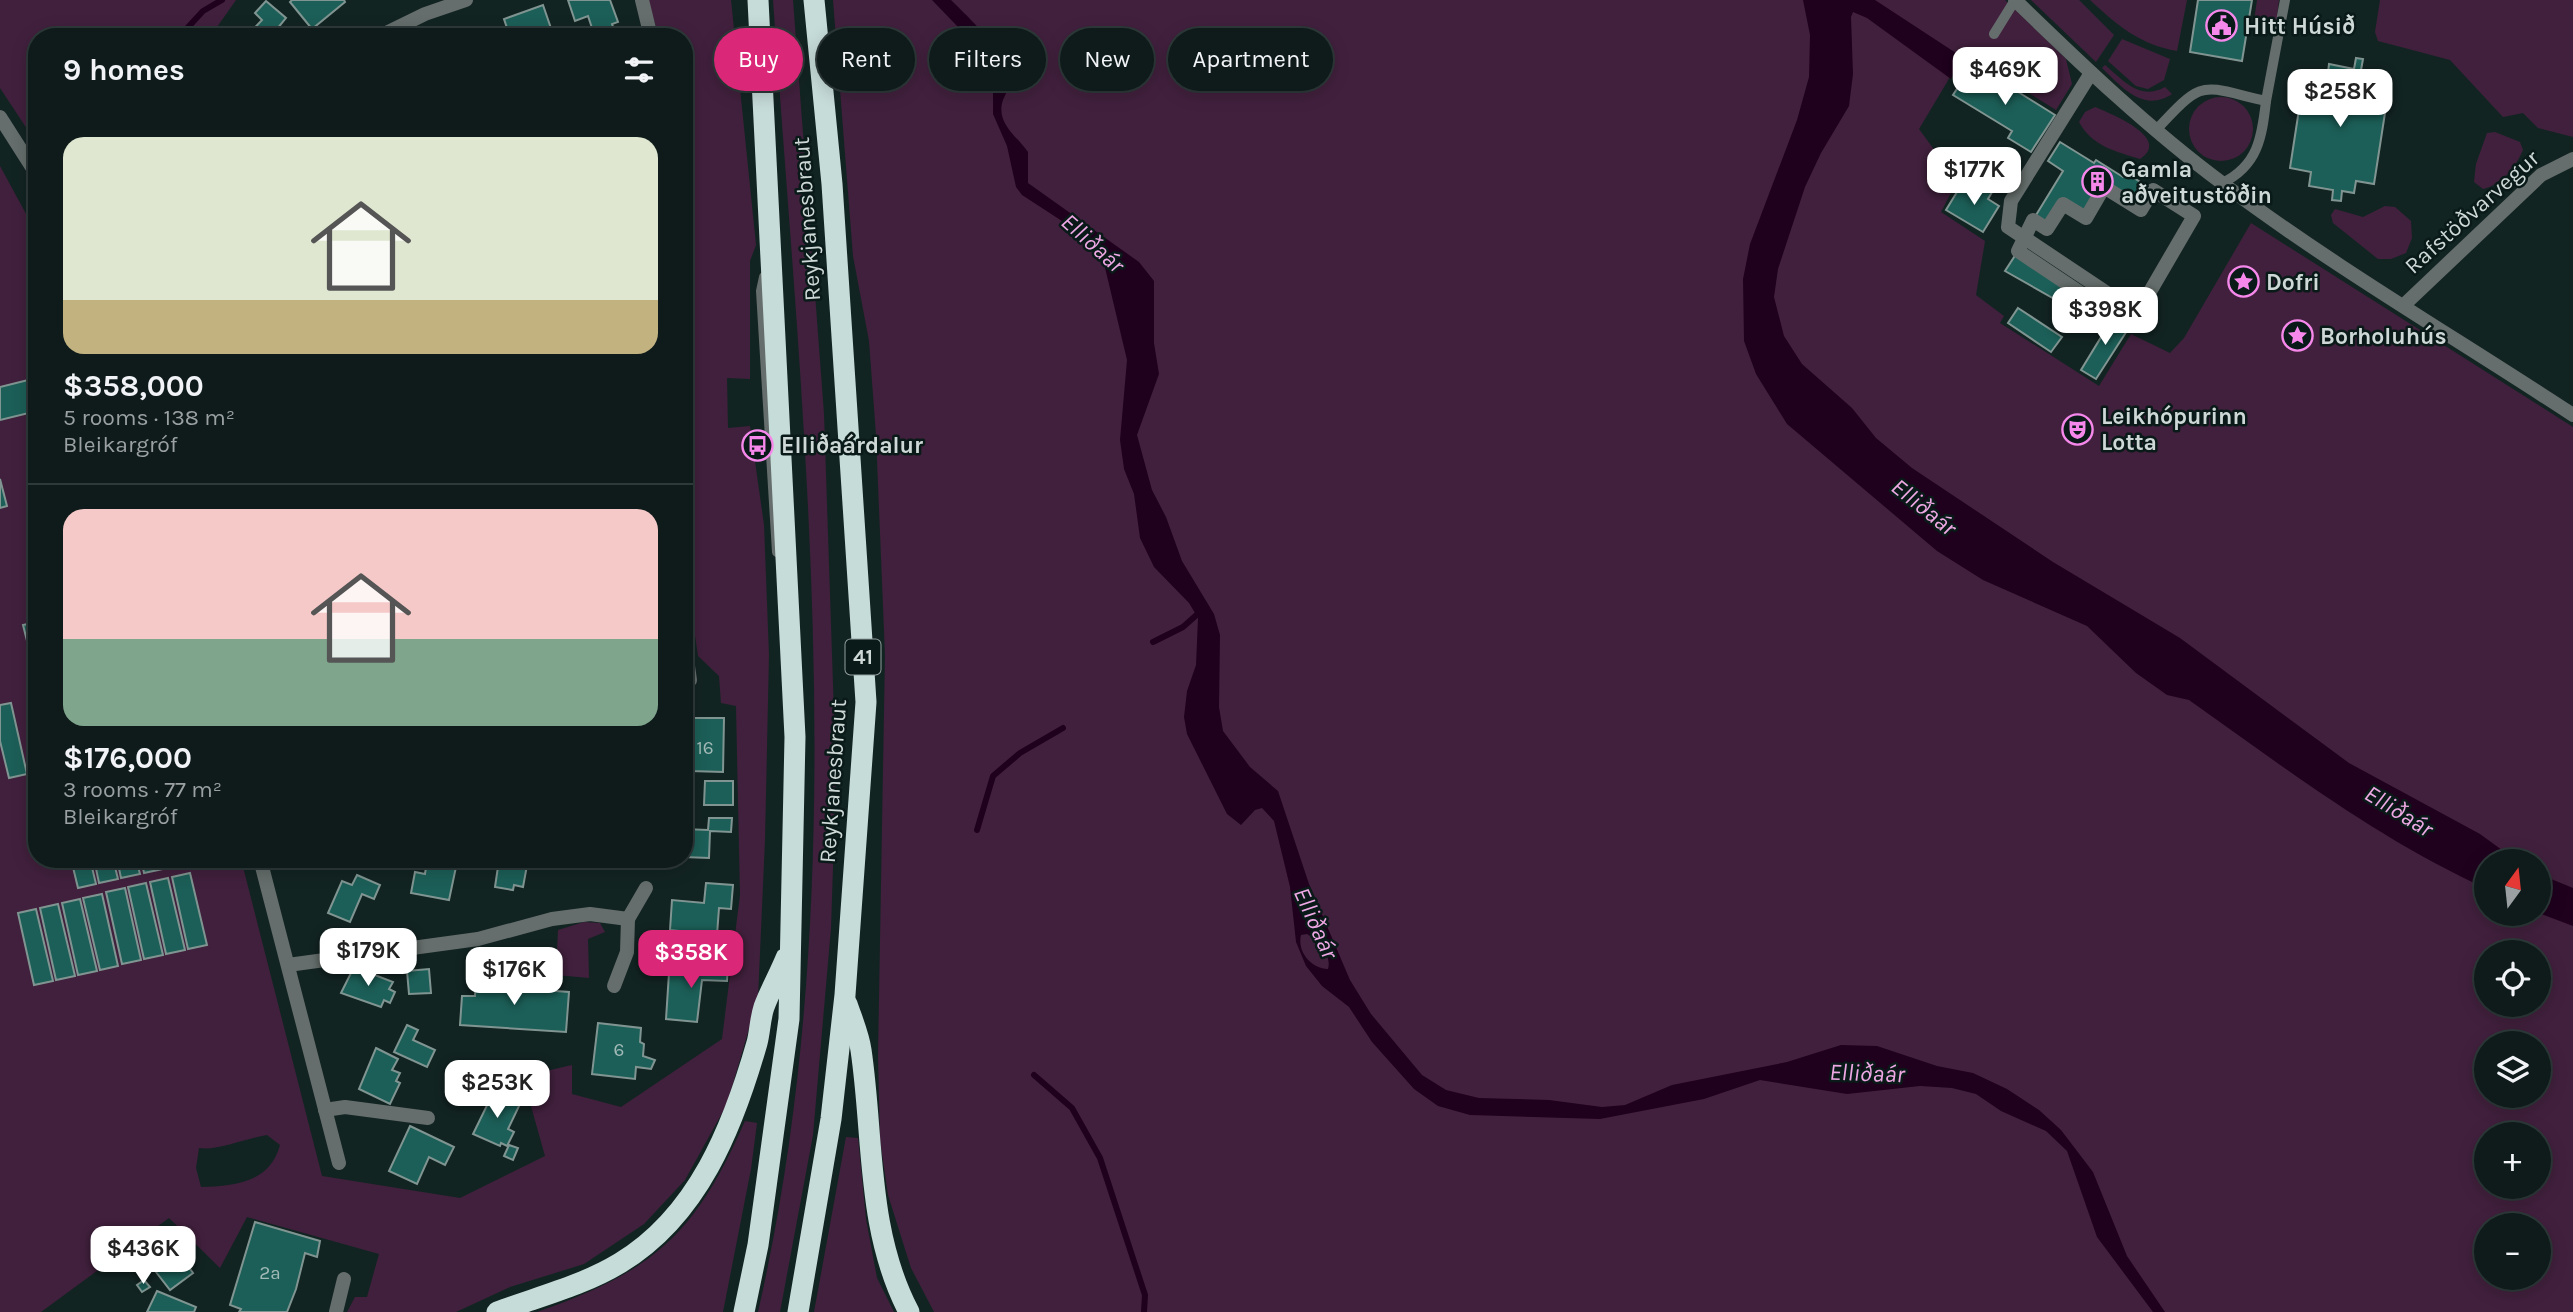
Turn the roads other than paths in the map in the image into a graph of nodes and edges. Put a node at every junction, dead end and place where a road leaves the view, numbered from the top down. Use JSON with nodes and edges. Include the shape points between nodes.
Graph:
{"nodes":[{"id":1,"x":466,"y":0,"type":"edge"},
{"id":2,"x":642,"y":0,"type":"edge"},
{"id":3,"x":758,"y":0,"type":"edge"},
{"id":4,"x":814,"y":0,"type":"edge"},
{"id":5,"x":2015,"y":0,"type":"edge"},
{"id":6,"x":2285,"y":0,"type":"edge"},
{"id":7,"x":396,"y":28,"type":"edge"},
{"id":8,"x":649,"y":28,"type":"edge"},
{"id":9,"x":1994,"y":34,"type":"dead end"},
{"id":10,"x":2091,"y":73,"type":"junction"},
{"id":11,"x":2266,"y":101,"type":"junction"},
{"id":12,"x":0,"y":117,"type":"edge"},
{"id":13,"x":2157,"y":129,"type":"junction"},
{"id":14,"x":2573,"y":159,"type":"edge"},
{"id":15,"x":28,"y":161,"type":"edge"},
{"id":16,"x":2222,"y":183,"type":"junction"},
{"id":17,"x":2024,"y":238,"type":"junction"},
{"id":18,"x":2404,"y":305,"type":"junction"},
{"id":19,"x":2573,"y":415,"type":"edge"},
{"id":20,"x":262,"y":868,"type":"edge"},
{"id":21,"x":646,"y":888,"type":"dead end"},
{"id":22,"x":628,"y":919,"type":"junction"},
{"id":23,"x":791,"y":947,"type":"junction"},
{"id":24,"x":288,"y":965,"type":"junction"},
{"id":25,"x":614,"y":986,"type":"dead end"},
{"id":26,"x":845,"y":995,"type":"junction"},
{"id":27,"x":325,"y":1110,"type":"junction"},
{"id":28,"x":428,"y":1118,"type":"dead end"},
{"id":29,"x":339,"y":1163,"type":"dead end"},
{"id":30,"x":344,"y":1279,"type":"dead end"},
{"id":31,"x":336,"y":1312,"type":"edge"},
{"id":32,"x":496,"y":1312,"type":"edge"},
{"id":33,"x":744,"y":1312,"type":"edge"},
{"id":34,"x":799,"y":1312,"type":"edge"},
{"id":35,"x":909,"y":1312,"type":"edge"}],
"edges":[{"from":1,"to":7,"type":"street"},
{"from":2,"to":8,"type":"street"},
{"from":3,"to":23,"type":"highway","name":"Reykjanesbraut","via":[[795,737]]},
{"from":4,"to":26,"type":"highway","name":"Reykjanesbraut","number":"41","via":[[832,184],[866,702]]},
{"from":5,"to":9,"type":"lane"},
{"from":5,"to":10,"type":"street","name":"Rafstöðvarvegur"},
{"from":6,"to":11,"type":"lane"},
{"from":10,"to":13,"type":"street","name":"Rafstöðvarvegur"},
{"from":10,"to":17,"type":"street","via":[[2011,201],[2008,228]]},
{"from":11,"to":13,"type":"lane","via":[[2198,90]]},
{"from":11,"to":16,"type":"lane","via":[[2257,152],[2242,171]]},
{"from":12,"to":15,"type":"street"},
{"from":13,"to":16,"type":"street","name":"Rafstöðvarvegur"},
{"from":14,"to":18,"type":"street","name":"Rafstöðvarvegur","via":[[2541,175]]},
{"from":16,"to":18,"type":"street","name":"Rafstöðvarvegur"},
{"from":17,"to":17,"type":"street","via":[[2137,313],[2194,216],[2153,190],[2141,210],[2104,187],[2086,218],[2063,204],[2047,229],[2033,220]]},
{"from":18,"to":19,"type":"street","name":"Rafstöðvarvegur"},
{"from":20,"to":24,"type":"street"},
{"from":21,"to":22,"type":"street"},
{"from":22,"to":24,"type":"street","via":[[590,914],[552,919],[478,939]]},
{"from":22,"to":25,"type":"street","via":[[627,952]]},
{"from":23,"to":32,"type":"highway","via":[[764,1009],[726,1132],[680,1210],[650,1241],[618,1264],[587,1280]]},
{"from":23,"to":33,"type":"highway","name":"Reykjanesbraut","via":[[789,1019],[758,1244]]},
{"from":24,"to":27,"type":"street"},
{"from":26,"to":34,"type":"highway","name":"Reykjanesbraut","number":"41","via":[[827,1144]]},
{"from":26,"to":35,"type":"highway","via":[[861,1048],[876,1206],[888,1261]]},
{"from":27,"to":28,"type":"street","via":[[345,1107]]},
{"from":27,"to":29,"type":"street"},
{"from":30,"to":31,"type":"street"}]}
